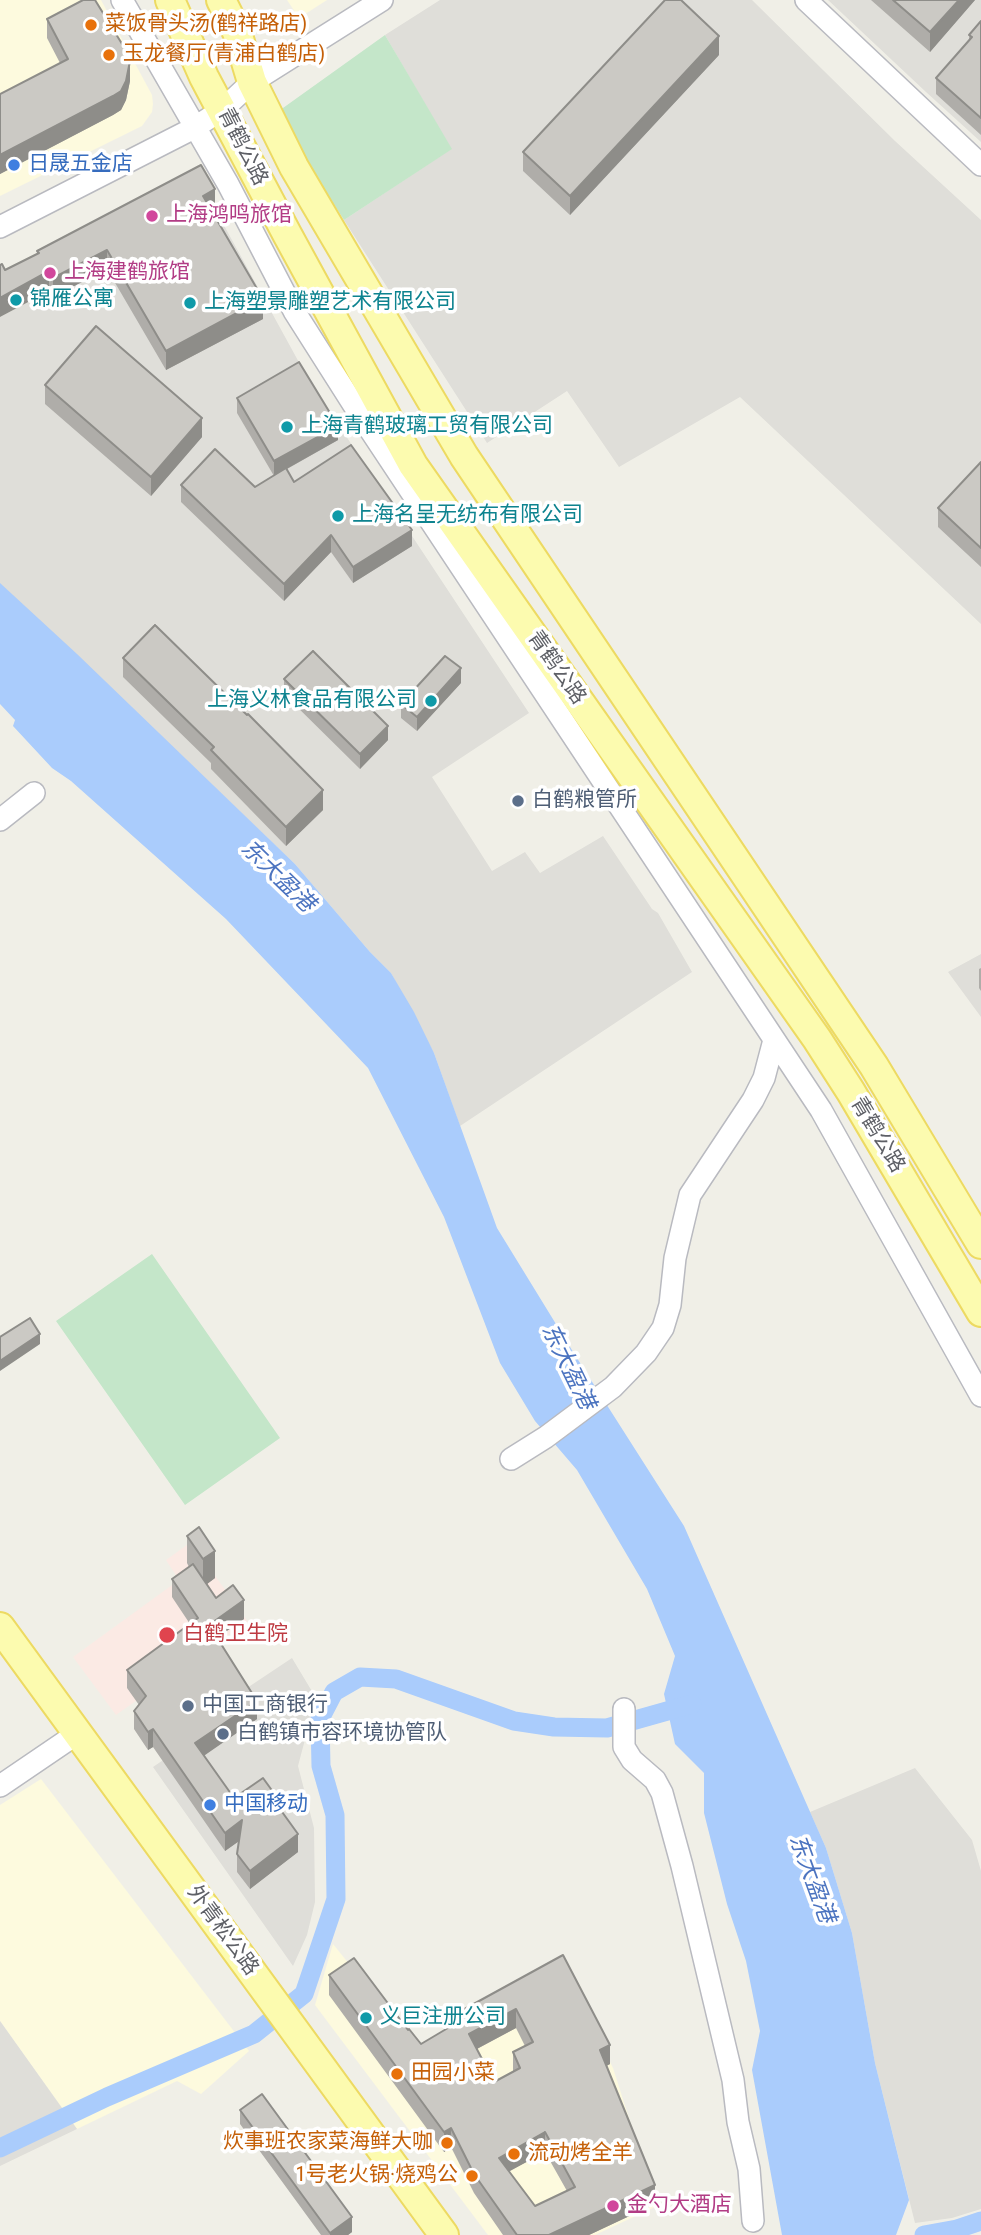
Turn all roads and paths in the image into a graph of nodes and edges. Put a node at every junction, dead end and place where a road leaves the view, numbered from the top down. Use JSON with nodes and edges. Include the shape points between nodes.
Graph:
{"nodes":[{"id":1,"x":122,"y":0,"type":"edge"},
{"id":2,"x":170,"y":0,"type":"edge"},
{"id":3,"x":221,"y":0,"type":"edge"},
{"id":4,"x":382,"y":0,"type":"edge"},
{"id":5,"x":806,"y":0,"type":"edge"},
{"id":6,"x":252,"y":82,"type":"junction"},
{"id":7,"x":223,"y":109,"type":"junction"},
{"id":8,"x":194,"y":128,"type":"junction"},
{"id":9,"x":981,"y":165,"type":"edge"},
{"id":10,"x":0,"y":227,"type":"edge"},
{"id":11,"x":34,"y":793,"type":"dead end"},
{"id":12,"x":0,"y":820,"type":"edge"},
{"id":13,"x":780,"y":1049,"type":"junction"},
{"id":14,"x":981,"y":1244,"type":"edge"},
{"id":15,"x":981,"y":1312,"type":"edge"},
{"id":16,"x":981,"y":1396,"type":"edge"},
{"id":17,"x":512,"y":1459,"type":"dead end"},
{"id":18,"x":0,"y":1627,"type":"edge"},
{"id":19,"x":0,"y":1659,"type":"edge"},
{"id":20,"x":624,"y":1709,"type":"dead end"},
{"id":21,"x":71,"y":1739,"type":"junction"},
{"id":22,"x":0,"y":1786,"type":"edge"},
{"id":23,"x":275,"y":2018,"type":"junction"},
{"id":24,"x":753,"y":2221,"type":"dead end"},
{"id":25,"x":422,"y":2235,"type":"edge"},
{"id":26,"x":444,"y":2235,"type":"edge"}],
"edges":[{"from":1,"to":8,"type":"street"},
{"from":2,"to":7,"type":"main road","name":"青鹤公路"},
{"from":3,"to":6,"type":"main road","name":"青鹤公路","via":[[237,32]]},
{"from":4,"to":6,"type":"street"},
{"from":5,"to":9,"type":"street"},
{"from":6,"to":7,"type":"street"},
{"from":6,"to":14,"type":"main road","name":"青鹤公路","via":[[294,167],[464,456],[874,1066]]},
{"from":7,"to":8,"type":"street"},
{"from":7,"to":15,"type":"main road","name":"青鹤公路","via":[[413,465],[817,1039]]},
{"from":8,"to":10,"type":"street"},
{"from":8,"to":13,"type":"street","via":[[294,311],[355,407]]},
{"from":11,"to":12,"type":"street"},
{"from":13,"to":16,"type":"street","via":[[821,1110]]},
{"from":13,"to":17,"type":"street","via":[[753,1100],[690,1195],[663,1328],[613,1387]]},
{"from":18,"to":21,"type":"main road","name":"外青松公路"},
{"from":19,"to":21,"type":"main road","name":"外青松公路"},
{"from":20,"to":24,"type":"street","via":[[624,1747],[662,1793],[733,2080]]},
{"from":21,"to":22,"type":"street"},
{"from":21,"to":23,"type":"main road","name":"外青松公路"},
{"from":23,"to":25,"type":"main road","name":"外青松公路"},
{"from":23,"to":26,"type":"main road","name":"外青松公路"}]}
